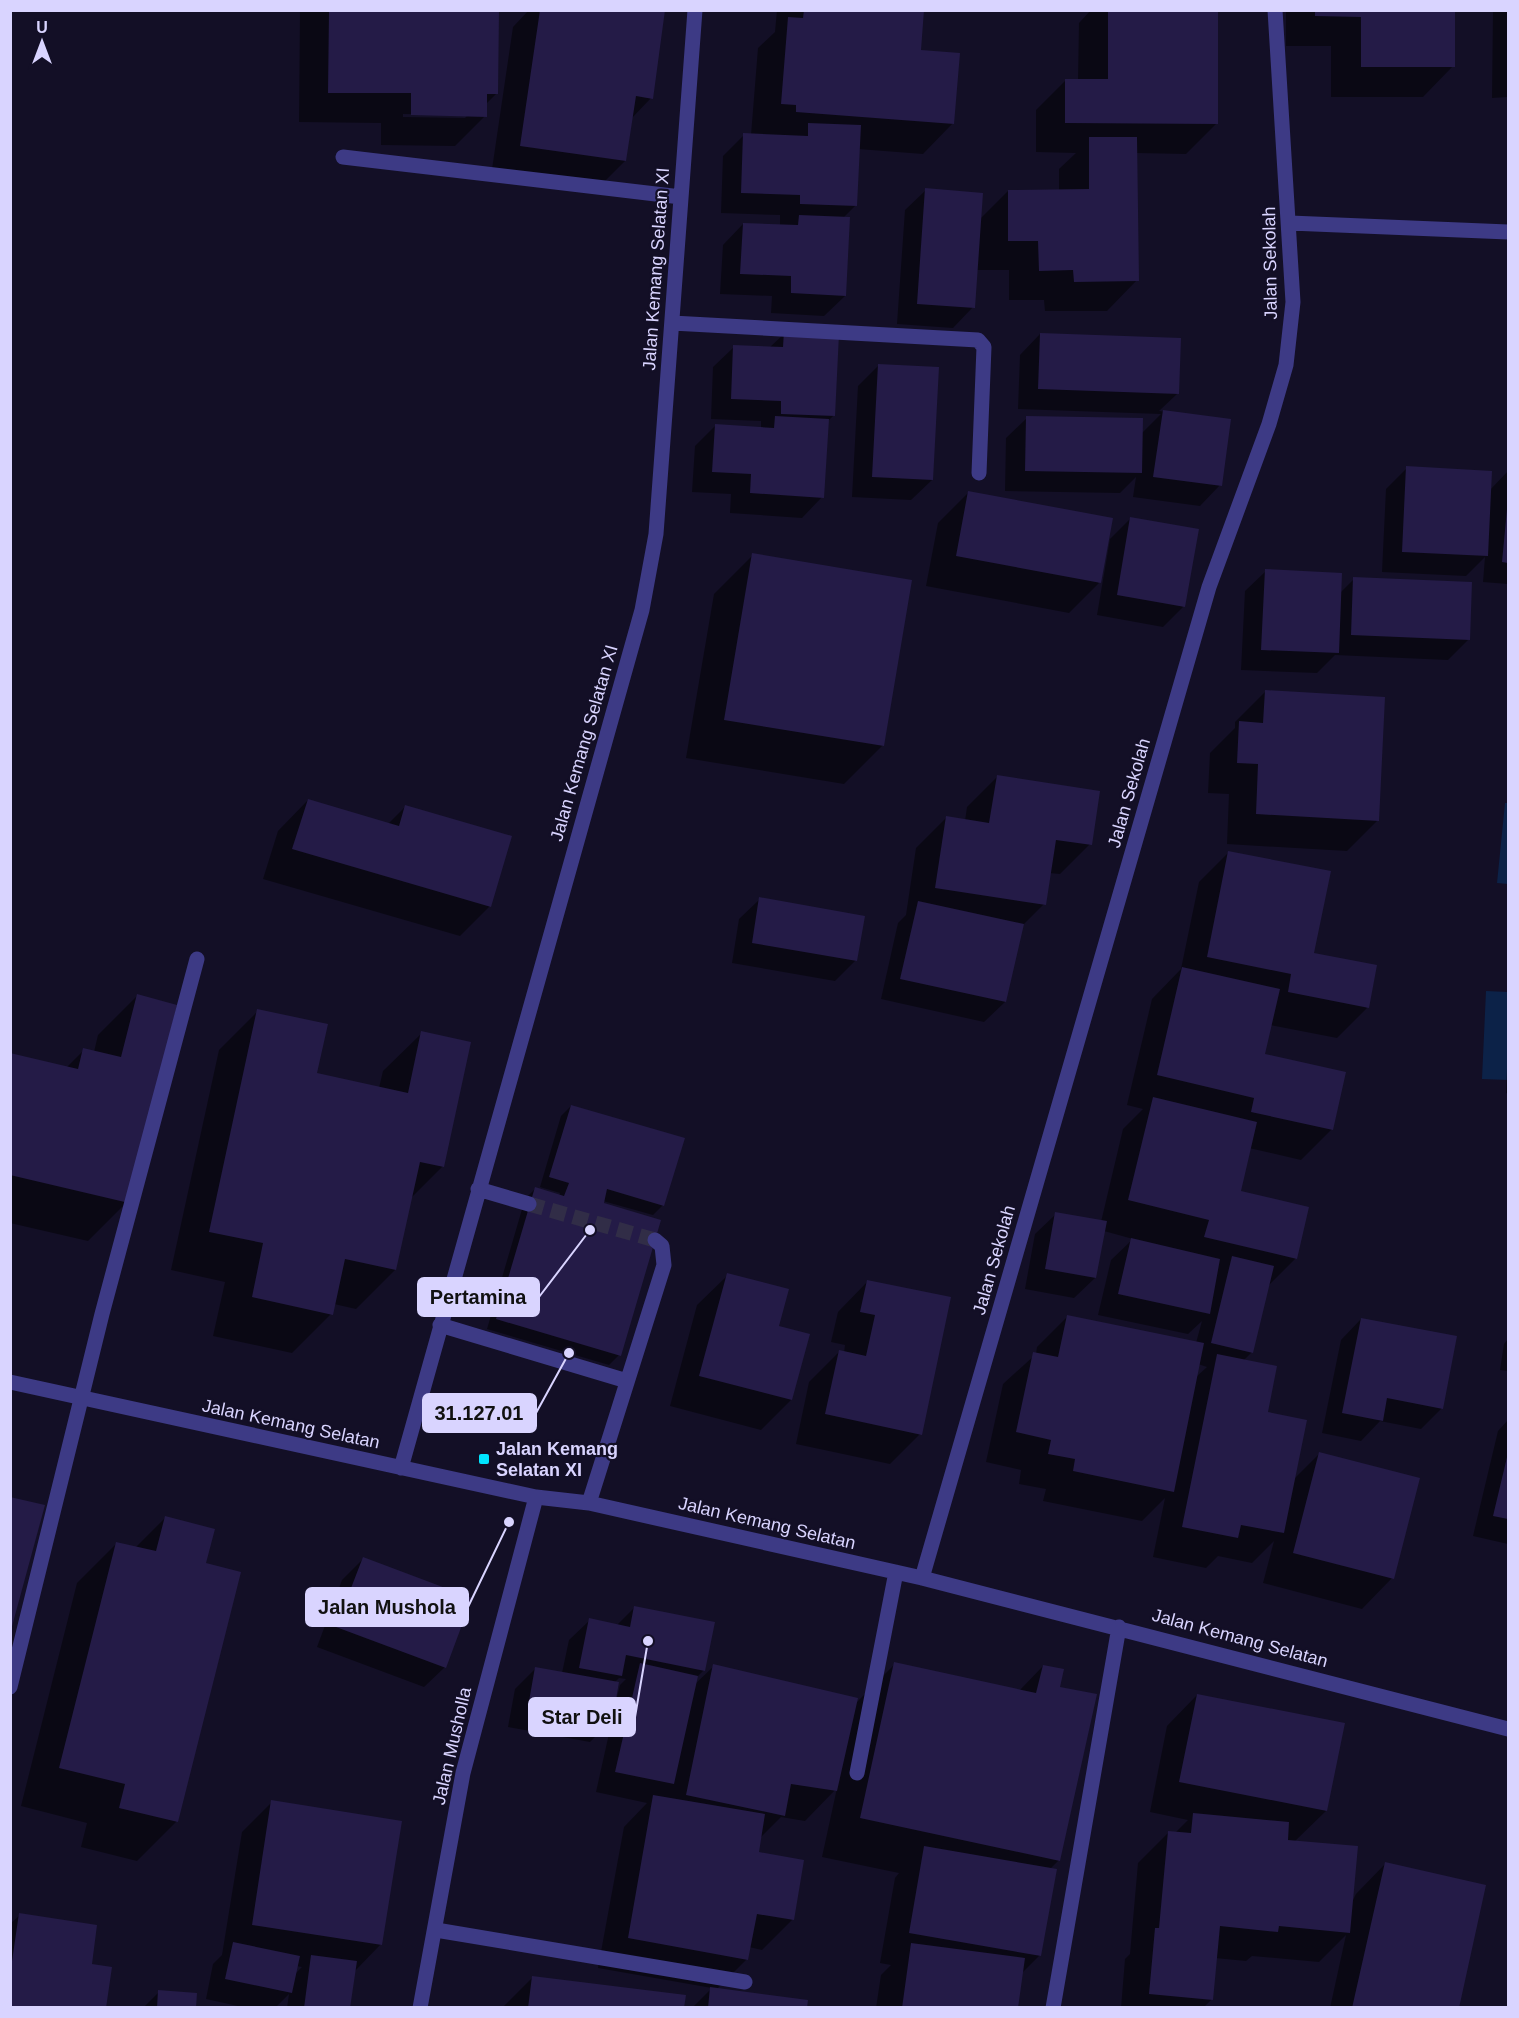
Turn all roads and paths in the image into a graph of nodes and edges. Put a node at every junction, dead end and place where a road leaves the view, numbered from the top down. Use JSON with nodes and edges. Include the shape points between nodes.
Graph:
{"nodes":[{"id":1,"x":695,"y":10,"type":"edge"},
{"id":2,"x":1275,"y":10,"type":"edge"},
{"id":3,"x":343,"y":157,"type":"dead end"},
{"id":4,"x":681,"y":197,"type":"junction"},
{"id":5,"x":1290,"y":223,"type":"junction"},
{"id":6,"x":1509,"y":232,"type":"edge"},
{"id":7,"x":672,"y":323,"type":"junction"},
{"id":8,"x":978,"y":473,"type":"dead end"},
{"id":9,"x":197,"y":959,"type":"dead end"},
{"id":10,"x":478,"y":1189,"type":"junction"},
{"id":11,"x":529,"y":1204,"type":"tunnel mouth"},
{"id":12,"x":655,"y":1240,"type":"dead end"},
{"id":13,"x":440,"y":1325,"type":"junction"},
{"id":14,"x":627,"y":1381,"type":"junction"},
{"id":15,"x":10,"y":1382,"type":"edge"},
{"id":16,"x":81,"y":1398,"type":"junction"},
{"id":17,"x":401,"y":1467,"type":"junction"},
{"id":18,"x":536,"y":1497,"type":"junction"},
{"id":19,"x":589,"y":1503,"type":"junction"},
{"id":20,"x":896,"y":1572,"type":"junction"},
{"id":21,"x":922,"y":1578,"type":"junction"},
{"id":22,"x":1119,"y":1627,"type":"junction"},
{"id":23,"x":10,"y":1687,"type":"edge"},
{"id":24,"x":1509,"y":1729,"type":"edge"},
{"id":25,"x":857,"y":1773,"type":"dead end"},
{"id":26,"x":436,"y":1930,"type":"junction"},
{"id":27,"x":746,"y":1982,"type":"dead end"},
{"id":28,"x":420,"y":2007,"type":"edge"},
{"id":29,"x":1053,"y":2007,"type":"edge"}],
"edges":[{"from":1,"to":4,"type":"street","name":"Jalan Kemang Selatan XI"},
{"from":2,"to":5,"type":"street","name":"Jalan Sekolah"},
{"from":3,"to":4,"type":"street"},
{"from":4,"to":7,"type":"street","name":"Jalan Kemang Selatan XI"},
{"from":5,"to":6,"type":"street"},
{"from":5,"to":21,"type":"street","name":"Jalan Sekolah","via":[[1293,302],[1286,365],[1269,424],[1209,587]]},
{"from":7,"to":8,"type":"street","via":[[978,340],[984,347]]},
{"from":7,"to":10,"type":"street","name":"Jalan Kemang Selatan XI","via":[[656,534],[642,610]]},
{"from":9,"to":16,"type":"street"},
{"from":10,"to":11,"type":"street"},
{"from":10,"to":13,"type":"street","name":"Jalan Kemang Selatan XI"},
{"from":12,"to":14,"type":"street","via":[[662,1246],[664,1264]]},
{"from":13,"to":14,"type":"street"},
{"from":13,"to":17,"type":"street","name":"Jalan Kemang Selatan XI"},
{"from":14,"to":19,"type":"street"},
{"from":15,"to":16,"type":"street","name":"Jalan Kemang Selatan"},
{"from":16,"to":17,"type":"street","name":"Jalan Kemang Selatan"},
{"from":16,"to":23,"type":"street"},
{"from":17,"to":18,"type":"street","name":"Jalan Kemang Selatan"},
{"from":18,"to":19,"type":"street","name":"Jalan Kemang Selatan"},
{"from":18,"to":26,"type":"street","name":"Jalan Musholla","via":[[463,1773]]},
{"from":19,"to":20,"type":"street","name":"Jalan Kemang Selatan"},
{"from":20,"to":21,"type":"street","name":"Jalan Kemang Selatan"},
{"from":20,"to":25,"type":"street"},
{"from":21,"to":22,"type":"street","name":"Jalan Kemang Selatan"},
{"from":22,"to":24,"type":"street","name":"Jalan Kemang Selatan"},
{"from":22,"to":29,"type":"street"},
{"from":26,"to":27,"type":"street"},
{"from":26,"to":28,"type":"street","name":"Jalan Musholla"}]}
